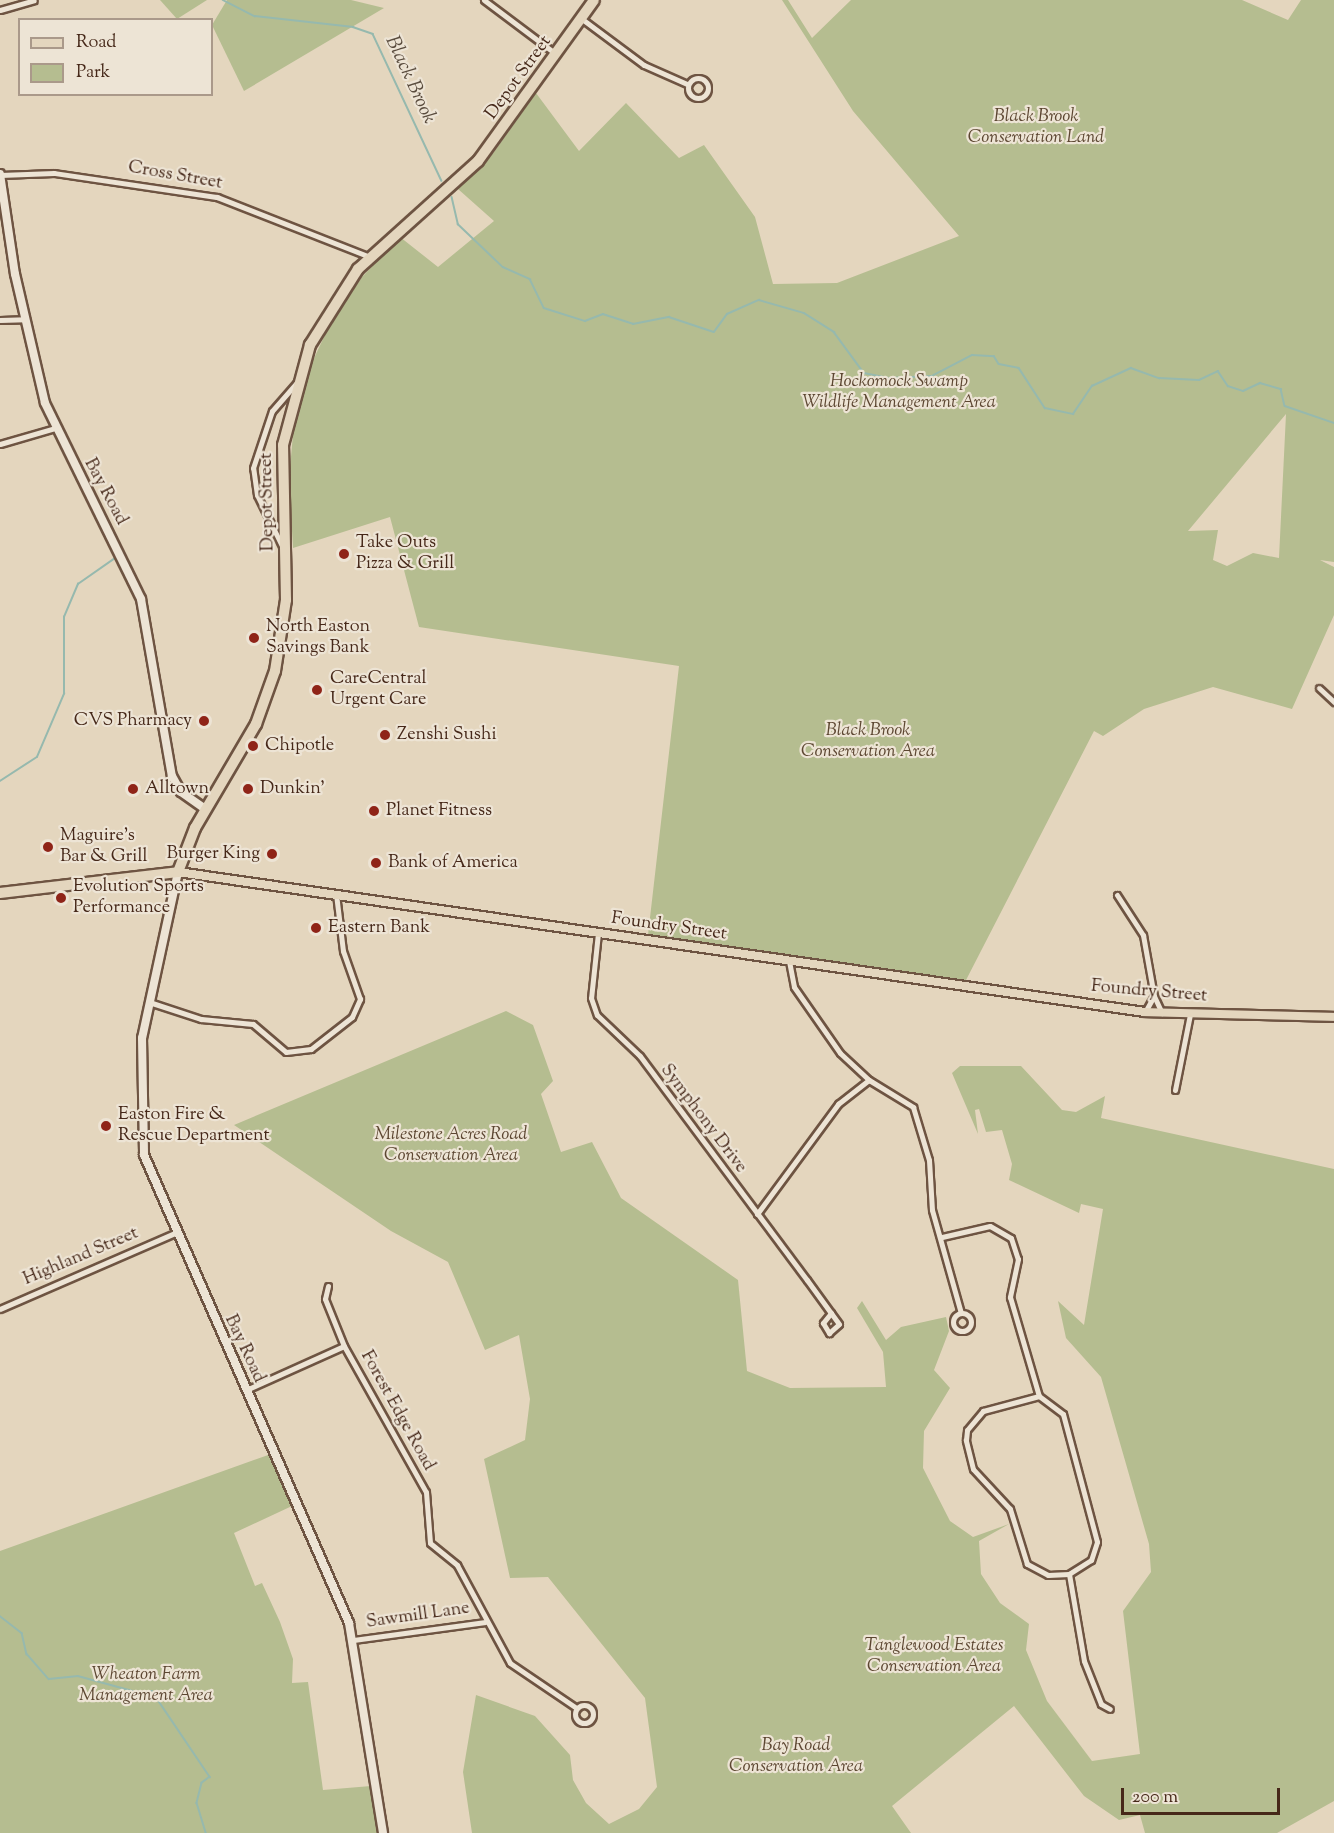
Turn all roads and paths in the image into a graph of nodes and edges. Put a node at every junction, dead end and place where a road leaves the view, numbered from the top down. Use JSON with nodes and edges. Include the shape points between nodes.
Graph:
{"nodes":[{"id":1,"x":34,"y":0,"type":"edge"},
{"id":2,"x":484,"y":0,"type":"edge"},
{"id":3,"x":594,"y":0,"type":"edge"},
{"id":4,"x":0,"y":10,"type":"edge"},
{"id":5,"x":582,"y":19,"type":"junction"},
{"id":6,"x":557,"y":55,"type":"junction"},
{"id":7,"x":687,"y":84,"type":"dead end"},
{"id":8,"x":0,"y":175,"type":"edge"},
{"id":9,"x":370,"y":257,"type":"junction"},
{"id":10,"x":25,"y":319,"type":"junction"},
{"id":11,"x":0,"y":320,"type":"edge"},
{"id":12,"x":296,"y":383,"type":"junction"},
{"id":13,"x":55,"y":428,"type":"junction"},
{"id":14,"x":0,"y":444,"type":"edge"},
{"id":15,"x":285,"y":550,"type":"junction"},
{"id":16,"x":1319,"y":688,"type":"dead end"},
{"id":17,"x":1334,"y":702,"type":"edge"},
{"id":18,"x":205,"y":810,"type":"junction"},
{"id":19,"x":178,"y":872,"type":"junction"},
{"id":20,"x":0,"y":893,"type":"edge"},
{"id":21,"x":336,"y":894,"type":"junction"},
{"id":22,"x":1117,"y":895,"type":"dead end"},
{"id":23,"x":598,"y":933,"type":"junction"},
{"id":24,"x":789,"y":961,"type":"junction"},
{"id":25,"x":1154,"y":996,"type":"junction"},
{"id":26,"x":147,"y":1001,"type":"junction"},
{"id":27,"x":1145,"y":1012,"type":"junction"},
{"id":28,"x":1162,"y":1013,"type":"junction"},
{"id":29,"x":1190,"y":1014,"type":"junction"},
{"id":30,"x":1334,"y":1017,"type":"edge"},
{"id":31,"x":869,"y":1080,"type":"junction"},
{"id":32,"x":1175,"y":1090,"type":"dead end"},
{"id":33,"x":757,"y":1214,"type":"junction"},
{"id":34,"x":175,"y":1233,"type":"junction"},
{"id":35,"x":942,"y":1237,"type":"junction"},
{"id":36,"x":328,"y":1286,"type":"dead end"},
{"id":37,"x":0,"y":1308,"type":"edge"},
{"id":38,"x":831,"y":1313,"type":"dead end"},
{"id":39,"x":961,"y":1313,"type":"dead end"},
{"id":40,"x":344,"y":1346,"type":"junction"},
{"id":41,"x":246,"y":1390,"type":"junction"},
{"id":42,"x":1039,"y":1396,"type":"junction"},
{"id":43,"x":1069,"y":1574,"type":"junction"},
{"id":44,"x":485,"y":1622,"type":"junction"},
{"id":45,"x":354,"y":1640,"type":"junction"},
{"id":46,"x":575,"y":1707,"type":"dead end"},
{"id":47,"x":1110,"y":1709,"type":"dead end"},
{"id":48,"x":383,"y":1833,"type":"edge"}],
"edges":[{"from":1,"to":4,"type":"street"},
{"from":2,"to":6,"type":"street"},
{"from":3,"to":5,"type":"highway","name":"Depot Street"},
{"from":5,"to":6,"type":"highway","name":"Depot Street"},
{"from":5,"to":7,"type":"street","via":[[644,65]]},
{"from":6,"to":9,"type":"highway","name":"Depot Street","via":[[472,167]]},
{"from":8,"to":9,"type":"street","name":"Cross Street","via":[[54,173],[217,197]]},
{"from":8,"to":10,"type":"main road","name":"Bay Road"},
{"from":9,"to":12,"type":"highway","name":"Depot Street","via":[[330,309]]},
{"from":10,"to":11,"type":"street"},
{"from":10,"to":13,"type":"main road","name":"Bay Road"},
{"from":12,"to":15,"type":"highway","name":"Depot Street","via":[[282,458]]},
{"from":12,"to":15,"type":"street","via":[[272,411],[253,468],[257,495]]},
{"from":13,"to":14,"type":"street"},
{"from":13,"to":18,"type":"main road","name":"Bay Road","via":[[139,592],[172,776],[180,792]]},
{"from":15,"to":18,"type":"highway","name":"Depot Street","via":[[285,614],[268,694]]},
{"from":16,"to":17,"type":"street"},
{"from":18,"to":19,"type":"highway","name":"Depot Street"},
{"from":19,"to":20,"type":"highway","name":"Foundry Street"},
{"from":19,"to":21,"type":"main road","name":"Foundry Street"},
{"from":19,"to":26,"type":"main road","name":"Bay Road"},
{"from":21,"to":23,"type":"main road","name":"Foundry Street"},
{"from":21,"to":26,"type":"street","via":[[343,951],[360,999],[352,1017],[311,1049],[286,1052],[250,1023],[201,1018]]},
{"from":22,"to":25,"type":"street","via":[[1143,935]]},
{"from":23,"to":24,"type":"main road","name":"Foundry Street"},
{"from":23,"to":33,"type":"street","name":"Symphony Drive","via":[[591,998],[597,1015],[640,1056]]},
{"from":24,"to":27,"type":"main road","name":"Foundry Street"},
{"from":24,"to":31,"type":"street","via":[[794,987],[840,1053]]},
{"from":25,"to":27,"type":"street"},
{"from":25,"to":28,"type":"street"},
{"from":26,"to":34,"type":"main road","name":"Bay Road","via":[[140,1071],[141,1140]]},
{"from":27,"to":28,"type":"main road","name":"Foundry Street"},
{"from":28,"to":29,"type":"main road","name":"Foundry Street"},
{"from":29,"to":30,"type":"main road","name":"Foundry Street"},
{"from":29,"to":32,"type":"street"},
{"from":31,"to":33,"type":"street","via":[[838,1104]]},
{"from":31,"to":35,"type":"street","via":[[913,1107],[929,1160],[932,1210]]},
{"from":33,"to":38,"type":"street","name":"Symphony Drive"},
{"from":34,"to":37,"type":"street","name":"Highland Street"},
{"from":34,"to":41,"type":"main road","name":"Bay Road"},
{"from":35,"to":39,"type":"street"},
{"from":35,"to":42,"type":"street","via":[[990,1226],[1011,1238],[1018,1259],[1010,1298]]},
{"from":36,"to":40,"type":"street","name":"Forest Edge Road","via":[[326,1299]]},
{"from":40,"to":41,"type":"street"},
{"from":40,"to":44,"type":"street","name":"Forest Edge Road","via":[[426,1492],[430,1543],[457,1565]]},
{"from":41,"to":45,"type":"main road","name":"Bay Road"},
{"from":42,"to":43,"type":"street","via":[[1064,1414],[1097,1542],[1091,1560]]},
{"from":42,"to":43,"type":"street","via":[[983,1411],[967,1430],[966,1440],[973,1469],[1010,1509],[1027,1564],[1048,1575]]},
{"from":43,"to":47,"type":"street","via":[[1084,1661],[1101,1704]]},
{"from":44,"to":45,"type":"street","name":"Sawmill Lane"},
{"from":44,"to":46,"type":"street","name":"Forest Edge Road","via":[[510,1663]]},
{"from":45,"to":48,"type":"main road","name":"Bay Road"}]}
